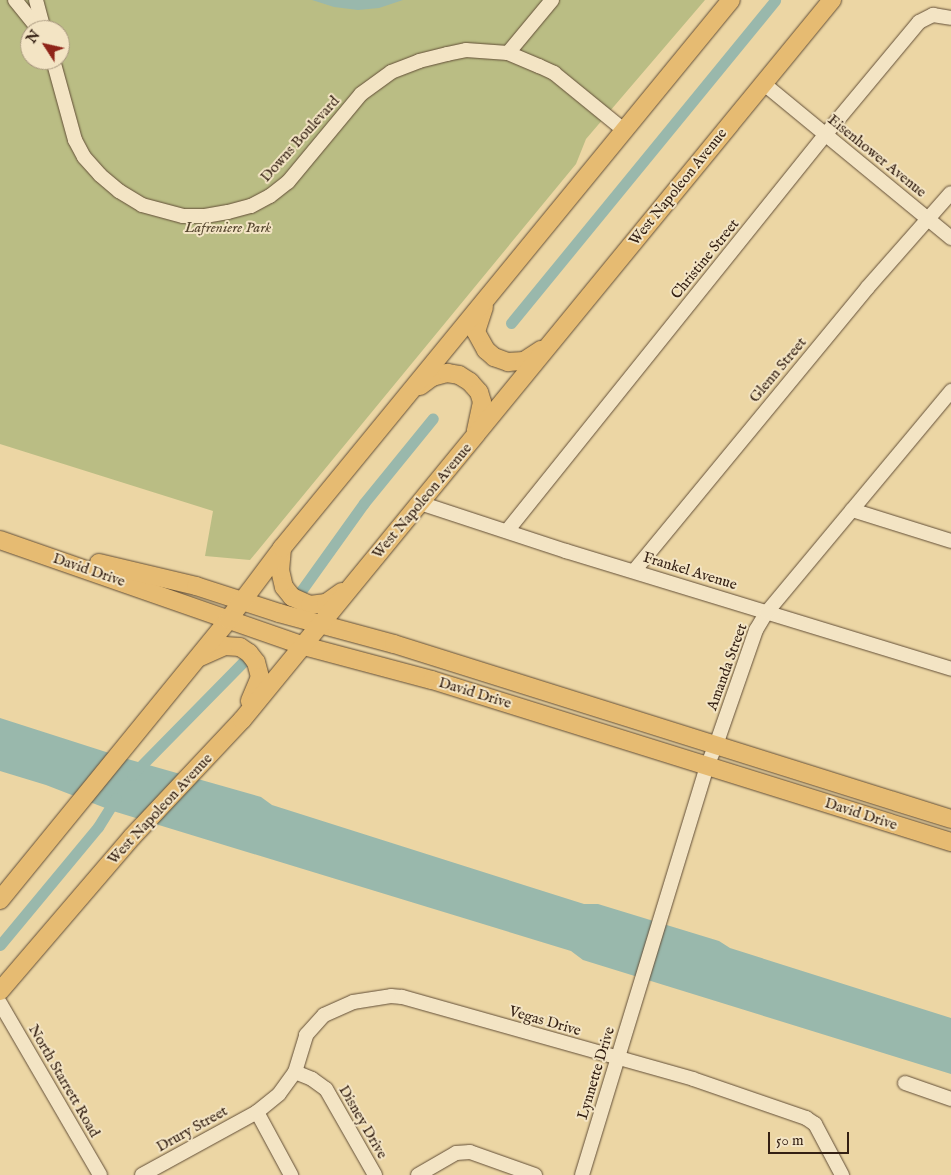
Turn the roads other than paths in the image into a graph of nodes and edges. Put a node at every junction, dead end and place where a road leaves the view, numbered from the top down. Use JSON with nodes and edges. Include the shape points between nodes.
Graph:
{"nodes":[{"id":1,"x":15,"y":0,"type":"edge"},
{"id":2,"x":36,"y":0,"type":"edge"},
{"id":3,"x":552,"y":0,"type":"edge"},
{"id":4,"x":731,"y":0,"type":"edge"},
{"id":5,"x":832,"y":0,"type":"edge"},
{"id":6,"x":951,"y":18,"type":"edge"},
{"id":7,"x":31,"y":20,"type":"edge"},
{"id":8,"x":41,"y":20,"type":"edge"},
{"id":9,"x":508,"y":53,"type":"junction"},
{"id":10,"x":56,"y":70,"type":"edge"},
{"id":11,"x":763,"y":83,"type":"junction"},
{"id":12,"x":624,"y":130,"type":"junction"},
{"id":13,"x":825,"y":135,"type":"junction"},
{"id":14,"x":951,"y":194,"type":"edge"},
{"id":15,"x":928,"y":219,"type":"junction"},
{"id":16,"x":951,"y":238,"type":"edge"},
{"id":17,"x":488,"y":297,"type":"junction"},
{"id":18,"x":549,"y":344,"type":"junction"},
{"id":19,"x":951,"y":391,"type":"edge"},
{"id":20,"x":411,"y":392,"type":"junction"},
{"id":21,"x":944,"y":408,"type":"edge"},
{"id":22,"x":475,"y":436,"type":"junction"},
{"id":23,"x":420,"y":503,"type":"junction"},
{"id":24,"x":852,"y":510,"type":"junction"},
{"id":25,"x":507,"y":531,"type":"junction"},
{"id":26,"x":0,"y":539,"type":"edge"},
{"id":27,"x":951,"y":541,"type":"edge"},
{"id":28,"x":282,"y":548,"type":"junction"},
{"id":29,"x":634,"y":571,"type":"junction"},
{"id":30,"x":351,"y":587,"type":"junction"},
{"id":31,"x":240,"y":600,"type":"junction"},
{"id":32,"x":767,"y":612,"type":"junction"},
{"id":33,"x":228,"y":620,"type":"junction"},
{"id":34,"x":321,"y":625,"type":"junction"},
{"id":35,"x":304,"y":646,"type":"junction"},
{"id":36,"x":195,"y":660,"type":"junction"},
{"id":37,"x":951,"y":669,"type":"edge"},
{"id":38,"x":242,"y":720,"type":"junction"},
{"id":39,"x":716,"y":745,"type":"junction"},
{"id":40,"x":707,"y":766,"type":"junction"},
{"id":41,"x":951,"y":819,"type":"edge"},
{"id":42,"x":951,"y":842,"type":"edge"},
{"id":43,"x":0,"y":900,"type":"edge"},
{"id":44,"x":641,"y":980,"type":"joint"},
{"id":45,"x":0,"y":992,"type":"edge"},
{"id":46,"x":0,"y":1003,"type":"edge"},
{"id":47,"x":618,"y":1059,"type":"junction"},
{"id":48,"x":295,"y":1072,"type":"junction"},
{"id":49,"x":905,"y":1083,"type":"dead end"},
{"id":50,"x":951,"y":1099,"type":"edge"},
{"id":51,"x":257,"y":1112,"type":"junction"},
{"id":52,"x":100,"y":1175,"type":"edge"},
{"id":53,"x":142,"y":1175,"type":"edge"},
{"id":54,"x":291,"y":1175,"type":"edge"},
{"id":55,"x":375,"y":1175,"type":"edge"},
{"id":56,"x":418,"y":1175,"type":"edge"},
{"id":57,"x":535,"y":1175,"type":"edge"},
{"id":58,"x":582,"y":1175,"type":"edge"},
{"id":59,"x":842,"y":1175,"type":"edge"}],
"edges":[{"from":1,"to":7,"type":"street"},
{"from":2,"to":8,"type":"street"},
{"from":3,"to":9,"type":"street"},
{"from":4,"to":12,"type":"main road"},
{"from":5,"to":11,"type":"main road","name":"West Napoleon Avenue"},
{"from":6,"to":13,"type":"street","name":"Christine Street","via":[[935,15],[918,22]]},
{"from":9,"to":10,"type":"street","name":"Downs Boulevard","via":[[466,50],[419,61],[391,72],[361,94],[288,182],[270,196],[251,206],[205,216],[183,216],[142,204],[100,175],[84,157],[75,140]]},
{"from":9,"to":12,"type":"street","name":"Downs Boulevard","via":[[554,73]]},
{"from":11,"to":13,"type":"street","name":"Eisenhower Avenue"},
{"from":11,"to":18,"type":"main road","name":"West Napoleon Avenue"},
{"from":12,"to":17,"type":"main road"},
{"from":13,"to":15,"type":"street","name":"Eisenhower Avenue"},
{"from":13,"to":25,"type":"street","name":"Christine Street"},
{"from":14,"to":15,"type":"street","name":"Glenn Street"},
{"from":15,"to":16,"type":"street","name":"Eisenhower Avenue"},
{"from":15,"to":29,"type":"street","name":"Glenn Street"},
{"from":17,"to":18,"type":"main road","via":[[476,332],[494,357],[508,362],[524,360]]},
{"from":17,"to":20,"type":"main road"},
{"from":18,"to":22,"type":"main road","name":"West Napoleon Avenue"},
{"from":19,"to":21,"type":"street","name":"Amanda Street"},
{"from":20,"to":22,"type":"main road","via":[[432,378],[447,373],[459,375],[470,382],[479,392],[482,402]]},
{"from":20,"to":28,"type":"main road"},
{"from":21,"to":24,"type":"street","name":"Amanda Street"},
{"from":22,"to":23,"type":"main road","name":"West Napoleon Avenue"},
{"from":23,"to":25,"type":"street","name":"Frankel Avenue"},
{"from":23,"to":30,"type":"main road","name":"West Napoleon Avenue"},
{"from":24,"to":27,"type":"street"},
{"from":24,"to":32,"type":"street","name":"Amanda Street"},
{"from":25,"to":29,"type":"street","name":"Frankel Avenue"},
{"from":26,"to":31,"type":"main road","name":"David Drive","via":[[196,586]]},
{"from":26,"to":33,"type":"main road","name":"David Drive"},
{"from":28,"to":30,"type":"main road","via":[[280,570],[284,587],[292,597],[310,605],[326,603]]},
{"from":28,"to":31,"type":"main road"},
{"from":29,"to":32,"type":"street","name":"Frankel Avenue"},
{"from":30,"to":34,"type":"main road","name":"West Napoleon Avenue"},
{"from":31,"to":33,"type":"main road"},
{"from":31,"to":34,"type":"main road","name":"David Drive"},
{"from":32,"to":37,"type":"street","name":"Frankel Avenue"},
{"from":32,"to":39,"type":"street","name":"Amanda Street","via":[[756,630]]},
{"from":33,"to":35,"type":"main road","name":"David Drive"},
{"from":33,"to":36,"type":"main road"},
{"from":34,"to":35,"type":"main road","name":"West Napoleon Avenue"},
{"from":34,"to":39,"type":"main road","name":"David Drive","via":[[397,644]]},
{"from":35,"to":38,"type":"main road","name":"West Napoleon Avenue"},
{"from":35,"to":40,"type":"main road","name":"David Drive","via":[[432,680]]},
{"from":36,"to":38,"type":"main road","via":[[225,646],[240,647],[256,662],[260,677]]},
{"from":36,"to":43,"type":"main road"},
{"from":38,"to":45,"type":"main road","name":"West Napoleon Avenue","via":[[132,837]]},
{"from":39,"to":40,"type":"street","name":"Amanda Street"},
{"from":39,"to":41,"type":"main road","name":"David Drive"},
{"from":40,"to":42,"type":"main road","name":"David Drive"},
{"from":40,"to":44,"type":"street","name":"Amanda Street"},
{"from":44,"to":47,"type":"street","name":"Lynnette Drive"},
{"from":46,"to":52,"type":"street","name":"North Starrett Road"},
{"from":47,"to":48,"type":"street","name":"Vegas Drive","via":[[402,997],[380,996],[353,1002],[324,1014],[306,1035]]},
{"from":47,"to":58,"type":"street","name":"Lynnette Drive"},
{"from":47,"to":59,"type":"street","name":"Vegas Drive","via":[[806,1118],[815,1124]]},
{"from":48,"to":51,"type":"street","name":"Vegas Drive","via":[[279,1094]]},
{"from":48,"to":55,"type":"street","name":"Disney Drive","via":[[326,1089]]},
{"from":49,"to":50,"type":"street"},
{"from":51,"to":53,"type":"street","name":"Drury Street"},
{"from":51,"to":54,"type":"street"},
{"from":56,"to":57,"type":"street","via":[[456,1153],[470,1152]]}]}
